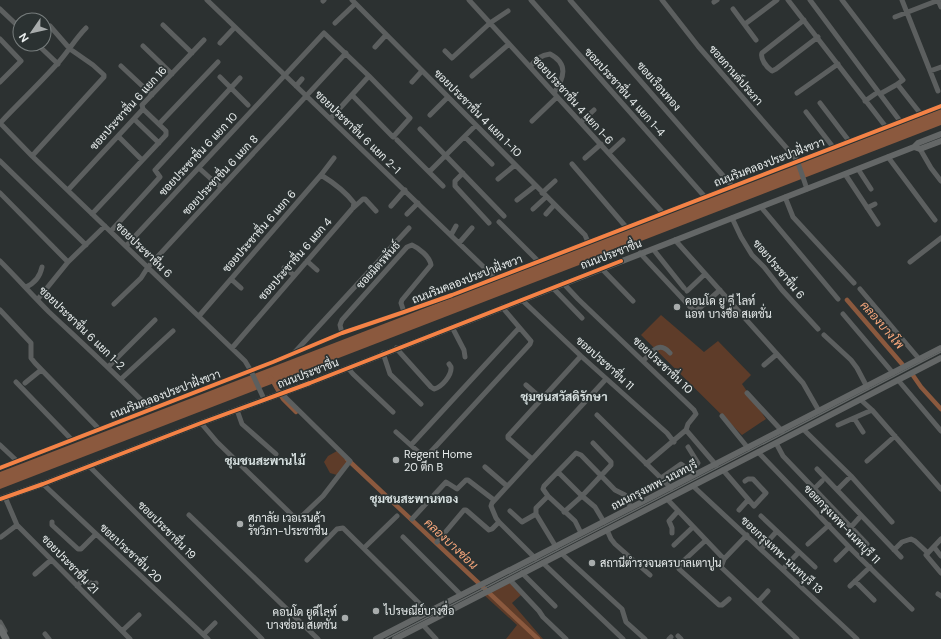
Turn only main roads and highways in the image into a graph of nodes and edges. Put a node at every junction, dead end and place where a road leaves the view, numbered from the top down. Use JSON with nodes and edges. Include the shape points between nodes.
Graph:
{"nodes":[{"id":1,"x":941,"y":134,"type":"edge"},
{"id":2,"x":941,"y":141,"type":"edge"},
{"id":3,"x":917,"y":148,"type":"junction"},
{"id":4,"x":941,"y":348,"type":"edge"},
{"id":5,"x":941,"y":358,"type":"edge"},
{"id":6,"x":892,"y":374,"type":"junction"},
{"id":7,"x":897,"y":380,"type":"junction"},
{"id":8,"x":689,"y":479,"type":"junction"},
{"id":9,"x":693,"y":486,"type":"junction"},
{"id":10,"x":3,"y":498,"type":"edge"},
{"id":11,"x":556,"y":547,"type":"junction"},
{"id":12,"x":562,"y":554,"type":"junction"},
{"id":13,"x":0,"y":628,"type":"edge"},
{"id":14,"x":7,"y":639,"type":"edge"},
{"id":15,"x":376,"y":639,"type":"edge"},
{"id":16,"x":395,"y":639,"type":"edge"}],
"edges":[{"from":1,"to":3,"type":"main road","name":"ถนนประชาชื่น","via":[[918,143]]},
{"from":2,"to":3,"type":"main road","name":"ถนนประชาชื่น"},
{"from":3,"to":10,"type":"main road","name":"ถนนประชาชื่น"},
{"from":4,"to":6,"type":"main road","name":"ถนนกรุงเทพ-นนทบุรี"},
{"from":5,"to":7,"type":"main road","name":"ถนนกรุงเทพ-นนทบุรี"},
{"from":6,"to":7,"type":"main road"},
{"from":6,"to":8,"type":"main road","name":"ถนนกรุงเทพ-นนทบุรี"},
{"from":7,"to":9,"type":"main road","name":"ถนนกรุงเทพ-นนทบุรี"},
{"from":8,"to":9,"type":"main road"},
{"from":8,"to":11,"type":"main road","name":"ถนนกรุงเทพ-นนทบุรี"},
{"from":9,"to":12,"type":"main road","name":"ถนนกรุงเทพ-นนทบุรี"},
{"from":11,"to":12,"type":"main road"},
{"from":11,"to":15,"type":"main road","name":"ถนนกรุงเทพ-นนทบุรี"},
{"from":12,"to":16,"type":"main road","name":"ถนนกรุงเทพ-นนทบุรี"},
{"from":13,"to":14,"type":"highway"}]}
